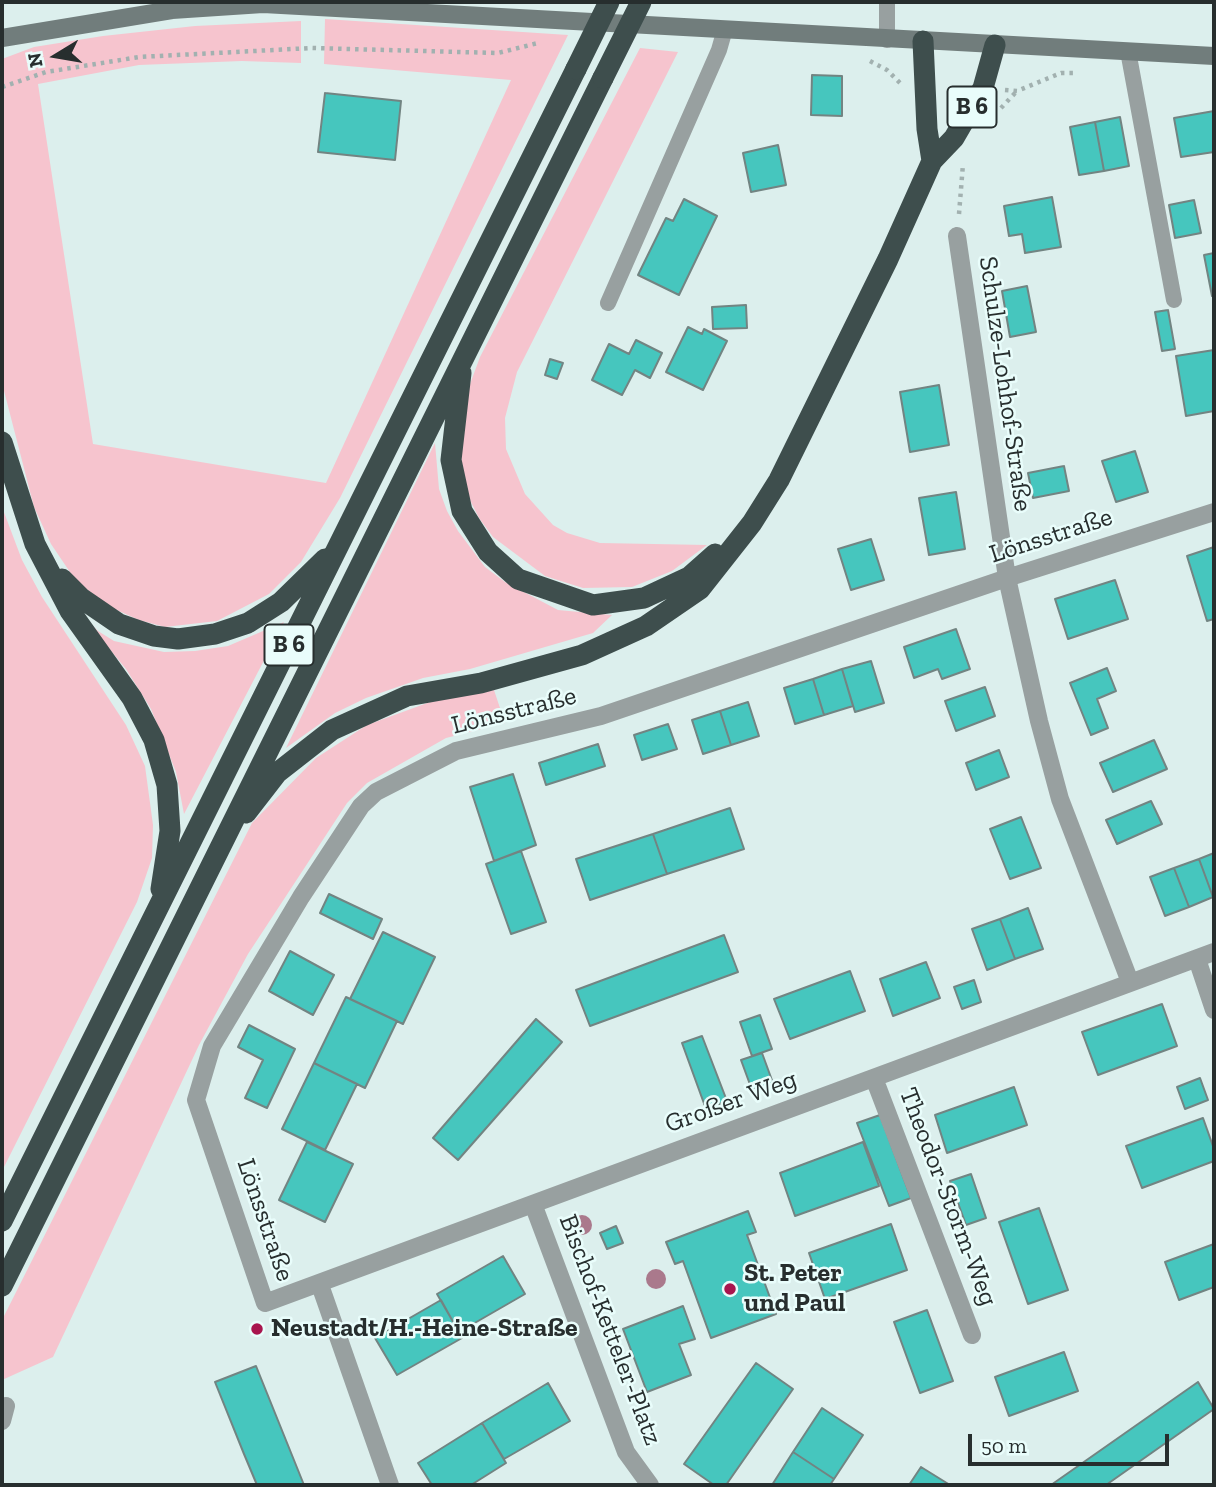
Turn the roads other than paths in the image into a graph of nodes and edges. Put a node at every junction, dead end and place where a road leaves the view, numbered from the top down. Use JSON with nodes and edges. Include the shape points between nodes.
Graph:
{"nodes":[{"id":1,"x":609,"y":2,"type":"edge"},
{"id":2,"x":641,"y":2,"type":"edge"},
{"id":3,"x":887,"y":2,"type":"edge"},
{"id":4,"x":724,"y":29,"type":"junction"},
{"id":5,"x":2,"y":38,"type":"edge"},
{"id":6,"x":887,"y":40,"type":"junction"},
{"id":7,"x":923,"y":41,"type":"junction"},
{"id":8,"x":995,"y":45,"type":"junction"},
{"id":9,"x":1128,"y":51,"type":"junction"},
{"id":10,"x":1214,"y":56,"type":"edge"},
{"id":11,"x":932,"y":161,"type":"junction"},
{"id":12,"x":957,"y":236,"type":"road end"},
{"id":13,"x":1174,"y":300,"type":"dead end"},
{"id":14,"x":608,"y":303,"type":"dead end"},
{"id":15,"x":463,"y":357,"type":"junction"},
{"id":16,"x":2,"y":442,"type":"edge"},
{"id":17,"x":1214,"y":512,"type":"edge"},
{"id":18,"x":752,"y":523,"type":"junction"},
{"id":19,"x":337,"y":548,"type":"junction"},
{"id":20,"x":44,"y":560,"type":"junction"},
{"id":21,"x":1007,"y":578,"type":"junction"},
{"id":22,"x":219,"y":847,"type":"junction"},
{"id":23,"x":158,"y":909,"type":"junction"},
{"id":24,"x":1214,"y":952,"type":"edge"},
{"id":25,"x":1196,"y":959,"type":"junction"},
{"id":26,"x":1130,"y":982,"type":"junction"},
{"id":27,"x":1214,"y":1010,"type":"edge"},
{"id":28,"x":874,"y":1078,"type":"junction"},
{"id":29,"x":533,"y":1204,"type":"junction"},
{"id":30,"x":2,"y":1221,"type":"edge"},
{"id":31,"x":320,"y":1285,"type":"junction"},
{"id":32,"x":2,"y":1286,"type":"edge"},
{"id":33,"x":265,"y":1303,"type":"joint"},
{"id":34,"x":972,"y":1335,"type":"dead end"},
{"id":35,"x":645,"y":1480,"type":"edge"},
{"id":36,"x":390,"y":1485,"type":"edge"}],
"edges":[{"from":1,"to":19,"type":"highway","number":"B 6","bridge":true},
{"from":2,"to":15,"type":"highway","number":"B 6","bridge":true},
{"from":3,"to":6,"type":"lane"},
{"from":4,"to":5,"type":"main road","via":[[263,4],[172,10]]},
{"from":4,"to":6,"type":"main road"},
{"from":4,"to":14,"type":"lane","via":[[719,50]]},
{"from":6,"to":7,"type":"main road"},
{"from":7,"to":8,"type":"main road"},
{"from":7,"to":11,"type":"highway","number":"B 6"},
{"from":8,"to":9,"type":"main road"},
{"from":8,"to":11,"type":"highway","number":"B 6","via":[[983,88],[954,138]]},
{"from":9,"to":10,"type":"main road"},
{"from":9,"to":13,"type":"lane"},
{"from":11,"to":18,"type":"highway","via":[[791,456]]},
{"from":12,"to":21,"type":"street","name":"Schulze-Lohhof-Straße"},
{"from":15,"to":18,"type":"highway","via":[[451,460],[462,511],[488,552],[518,579],[593,605],[644,598],[689,577]]},
{"from":15,"to":22,"type":"highway","number":"B 6"},
{"from":16,"to":20,"type":"highway","via":[[28,527]]},
{"from":17,"to":21,"type":"street","name":"Lönsstraße"},
{"from":18,"to":22,"type":"highway","via":[[700,589],[646,626],[582,655],[481,683],[407,696],[332,730],[277,773]]},
{"from":19,"to":20,"type":"highway","via":[[281,602],[248,623],[178,639],[119,624],[81,598]]},
{"from":19,"to":23,"type":"highway","number":"B 6"},
{"from":20,"to":23,"type":"highway","via":[[70,611],[132,698],[154,740],[167,785],[170,831]]},
{"from":21,"to":26,"type":"street","name":"Schulze-Lohhof-Straße","via":[[1060,799]]},
{"from":21,"to":33,"type":"street","name":"Lönsstraße","via":[[601,716],[456,751],[376,792],[361,806],[212,1046],[195,1100]]},
{"from":22,"to":32,"type":"highway","number":"B 6"},
{"from":23,"to":30,"type":"highway","number":"B 6"},
{"from":24,"to":25,"type":"street","name":"Großer Weg"},
{"from":25,"to":26,"type":"street","name":"Großer Weg"},
{"from":25,"to":27,"type":"street"},
{"from":26,"to":28,"type":"street","name":"Großer Weg"},
{"from":28,"to":29,"type":"street","name":"Großer Weg"},
{"from":28,"to":34,"type":"street","name":"Theodor-Storm-Weg"},
{"from":29,"to":31,"type":"street","name":"Großer Weg"},
{"from":29,"to":35,"type":"street","name":"Bischof-Ketteler-Platz","via":[[626,1452]]},
{"from":31,"to":33,"type":"street","name":"Großer Weg"},
{"from":31,"to":36,"type":"street"}]}
